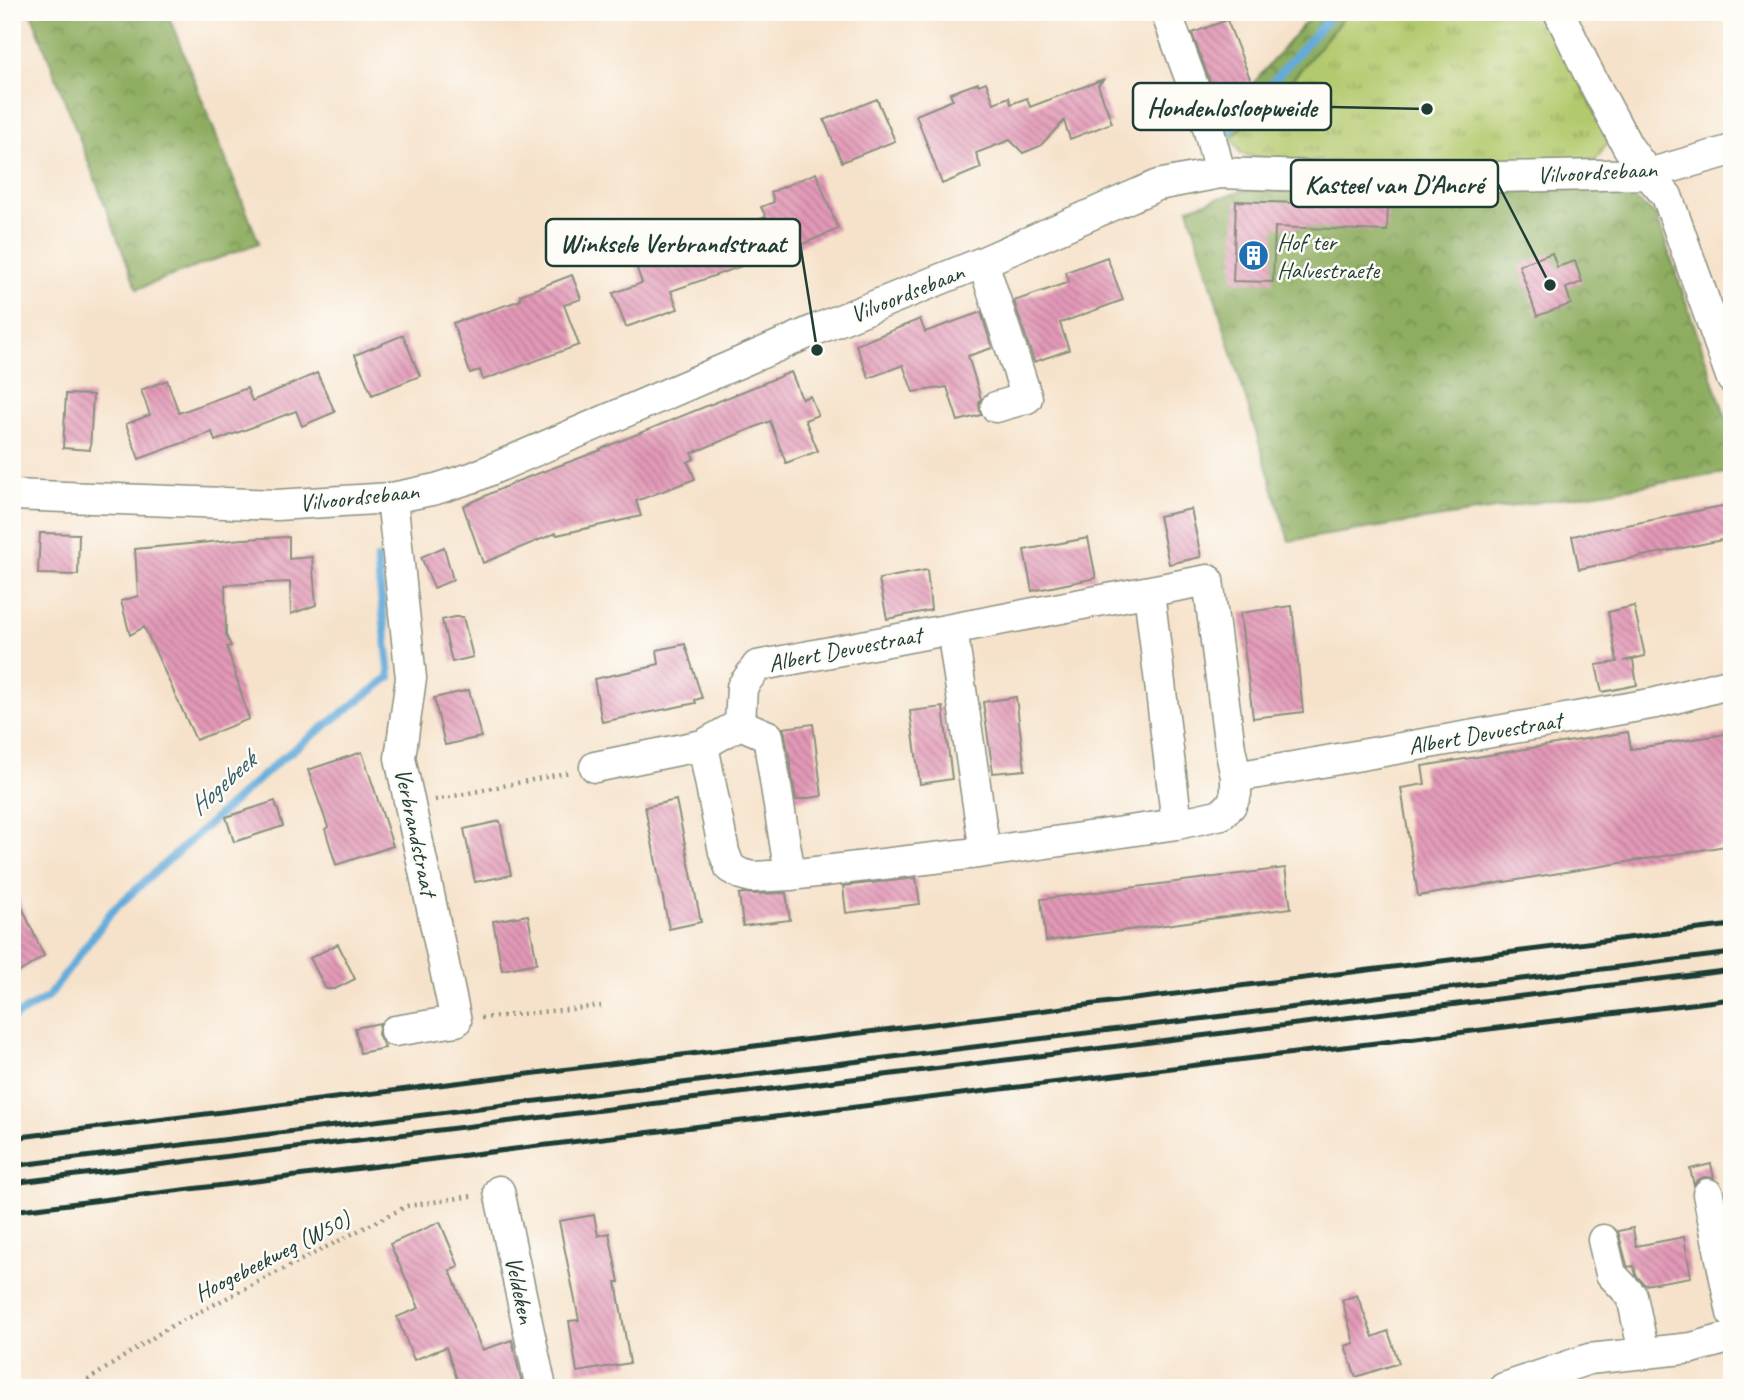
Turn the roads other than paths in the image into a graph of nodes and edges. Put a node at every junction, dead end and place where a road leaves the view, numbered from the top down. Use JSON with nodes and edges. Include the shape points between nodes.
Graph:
{"nodes":[{"id":1,"x":1166,"y":12,"type":"edge"},
{"id":2,"x":1559,"y":12,"type":"edge"},
{"id":3,"x":1732,"y":150,"type":"edge"},
{"id":4,"x":1220,"y":173,"type":"junction"},
{"id":5,"x":1648,"y":174,"type":"junction"},
{"id":6,"x":983,"y":262,"type":"junction"},
{"id":7,"x":1732,"y":379,"type":"edge"},
{"id":8,"x":996,"y":407,"type":"dead end"},
{"id":9,"x":12,"y":495,"type":"edge"},
{"id":10,"x":392,"y":498,"type":"junction"},
{"id":11,"x":1149,"y":592,"type":"junction"},
{"id":12,"x":952,"y":629,"type":"junction"},
{"id":13,"x":1732,"y":683,"type":"edge"},
{"id":14,"x":740,"y":724,"type":"junction"},
{"id":15,"x":703,"y":745,"type":"junction"},
{"id":16,"x":595,"y":767,"type":"road end"},
{"id":17,"x":1236,"y":777,"type":"junction"},
{"id":18,"x":1177,"y":824,"type":"junction"},
{"id":19,"x":985,"y":852,"type":"junction"},
{"id":20,"x":790,"y":875,"type":"junction"},
{"id":21,"x":396,"y":1031,"type":"dead end"},
{"id":22,"x":499,"y":1191,"type":"road end"},
{"id":23,"x":1708,"y":1194,"type":"dead end"},
{"id":24,"x":1603,"y":1240,"type":"dead end"},
{"id":25,"x":1732,"y":1313,"type":"edge"},
{"id":26,"x":1732,"y":1337,"type":"edge"},
{"id":27,"x":1644,"y":1354,"type":"junction"},
{"id":28,"x":541,"y":1388,"type":"edge"},
{"id":29,"x":1504,"y":1388,"type":"edge"}],
"edges":[{"from":1,"to":4,"type":"street"},
{"from":2,"to":5,"type":"street","via":[[1628,147]]},
{"from":3,"to":5,"type":"street","name":"Vilvoordsebaan"},
{"from":4,"to":5,"type":"street","name":"Vilvoordsebaan","via":[[1401,179]]},
{"from":4,"to":6,"type":"street","name":"Vilvoordsebaan","via":[[1158,185]]},
{"from":5,"to":7,"type":"street","via":[[1667,196]]},
{"from":6,"to":8,"type":"street","via":[[1027,398]]},
{"from":6,"to":10,"type":"street","name":"Vilvoordsebaan","via":[[474,477]]},
{"from":9,"to":10,"type":"street","name":"Vilvoordsebaan","via":[[276,505]]},
{"from":10,"to":21,"type":"street","name":"Verbrandstraat","via":[[411,678],[400,758],[456,1021]]},
{"from":11,"to":12,"type":"street","name":"Albert Devuestraat"},
{"from":11,"to":17,"type":"street","name":"Albert Devuestraat","via":[[1208,580]]},
{"from":11,"to":18,"type":"street"},
{"from":12,"to":14,"type":"street","name":"Albert Devuestraat","via":[[757,666],[742,687]]},
{"from":12,"to":19,"type":"street","name":"Albert Devuestraat"},
{"from":13,"to":17,"type":"street","name":"Albert Devuestraat","via":[[1656,703]]},
{"from":14,"to":15,"type":"street"},
{"from":14,"to":20,"type":"street","via":[[768,736]]},
{"from":15,"to":16,"type":"street"},
{"from":15,"to":20,"type":"street","name":"Albert Devuestraat","via":[[730,868],[752,877]]},
{"from":17,"to":18,"type":"street","name":"Albert Devuestraat","via":[[1236,794],[1222,814]]},
{"from":18,"to":19,"type":"street","name":"Albert Devuestraat"},
{"from":19,"to":20,"type":"street","name":"Albert Devuestraat"},
{"from":22,"to":28,"type":"street","name":"Veldeken"},
{"from":23,"to":25,"type":"street"},
{"from":24,"to":27,"type":"street","via":[[1611,1274],[1632,1296]]},
{"from":26,"to":27,"type":"street"},
{"from":27,"to":29,"type":"street","via":[[1589,1359]]}]}
